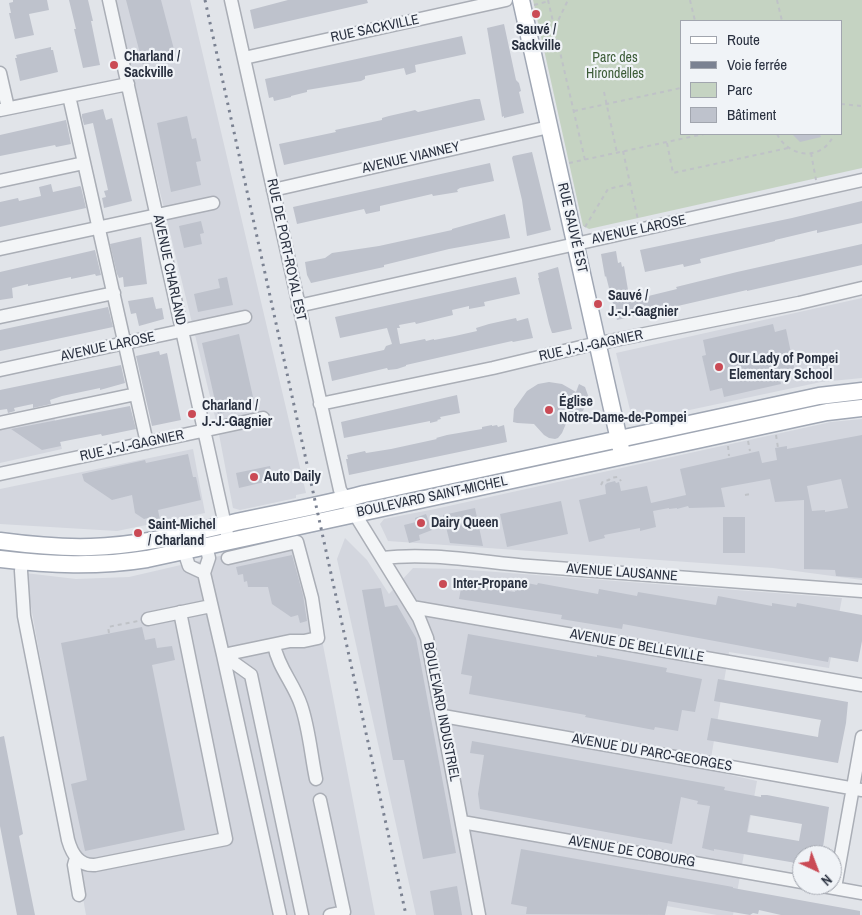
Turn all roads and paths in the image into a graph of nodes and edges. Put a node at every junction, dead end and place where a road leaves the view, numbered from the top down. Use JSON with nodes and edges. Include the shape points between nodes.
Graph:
{"nodes":[{"id":1,"x":109,"y":0,"type":"edge"},
{"id":2,"x":231,"y":0,"type":"edge"},
{"id":3,"x":506,"y":0,"type":"edge"},
{"id":4,"x":521,"y":0,"type":"edge"},
{"id":5,"x":548,"y":0,"type":"edge"},
{"id":6,"x":568,"y":0,"type":"edge"},
{"id":7,"x":690,"y":0,"type":"edge"},
{"id":8,"x":777,"y":0,"type":"edge"},
{"id":9,"x":695,"y":20,"type":"edge"},
{"id":10,"x":782,"y":20,"type":"edge"},
{"id":11,"x":555,"y":27,"type":"junction"},
{"id":12,"x":244,"y":58,"type":"junction"},
{"id":13,"x":0,"y":73,"type":"edge"},
{"id":14,"x":128,"y":84,"type":"junction"},
{"id":15,"x":680,"y":88,"type":"edge"},
{"id":16,"x":604,"y":92,"type":"dead end"},
{"id":17,"x":69,"y":96,"type":"junction"},
{"id":18,"x":606,"y":104,"type":"junction"},
{"id":19,"x":842,"y":104,"type":"edge"},
{"id":20,"x":862,"y":106,"type":"edge"},
{"id":21,"x":4,"y":109,"type":"edge"},
{"id":22,"x":574,"y":111,"type":"junction"},
{"id":23,"x":549,"y":127,"type":"junction"},
{"id":24,"x":699,"y":135,"type":"edge"},
{"id":25,"x":778,"y":135,"type":"edge"},
{"id":26,"x":833,"y":135,"type":"edge"},
{"id":27,"x":667,"y":142,"type":"junction"},
{"id":28,"x":788,"y":148,"type":"junction"},
{"id":29,"x":623,"y":151,"type":"junction"},
{"id":30,"x":617,"y":153,"type":"junction"},
{"id":31,"x":811,"y":153,"type":"junction"},
{"id":32,"x":585,"y":160,"type":"junction"},
{"id":33,"x":84,"y":163,"type":"junction"},
{"id":34,"x":558,"y":166,"type":"junction"},
{"id":35,"x":862,"y":180,"type":"edge"},
{"id":36,"x":0,"y":181,"type":"edge"},
{"id":37,"x":630,"y":184,"type":"junction"},
{"id":38,"x":273,"y":190,"type":"junction"},
{"id":39,"x":818,"y":190,"type":"junction"},
{"id":40,"x":213,"y":203,"type":"dead end"},
{"id":41,"x":157,"y":215,"type":"junction"},
{"id":42,"x":98,"y":228,"type":"junction"},
{"id":43,"x":641,"y":230,"type":"junction"},
{"id":44,"x":575,"y":243,"type":"junction"},
{"id":45,"x":0,"y":249,"type":"edge"},
{"id":46,"x":862,"y":288,"type":"edge"},
{"id":47,"x":114,"y":293,"type":"junction"},
{"id":48,"x":298,"y":306,"type":"junction"},
{"id":49,"x":245,"y":317,"type":"dead end"},
{"id":50,"x":0,"y":318,"type":"edge"},
{"id":51,"x":182,"y":331,"type":"junction"},
{"id":52,"x":125,"y":343,"type":"junction"},
{"id":53,"x":597,"y":343,"type":"junction"},
{"id":54,"x":0,"y":370,"type":"edge"},
{"id":55,"x":862,"y":391,"type":"edge"},
{"id":56,"x":136,"y":394,"type":"junction"},
{"id":57,"x":320,"y":404,"type":"junction"},
{"id":58,"x":862,"y":408,"type":"edge"},
{"id":59,"x":263,"y":418,"type":"dead end"},
{"id":60,"x":0,"y":423,"type":"edge"},
{"id":61,"x":204,"y":430,"type":"junction"},
{"id":62,"x":775,"y":432,"type":"dead end"},
{"id":63,"x":619,"y":438,"type":"junction"},
{"id":64,"x":747,"y":438,"type":"dead end"},
{"id":65,"x":147,"y":443,"type":"junction"},
{"id":66,"x":727,"y":443,"type":"dead end"},
{"id":67,"x":778,"y":448,"type":"dead end"},
{"id":68,"x":750,"y":451,"type":"dead end"},
{"id":69,"x":623,"y":456,"type":"junction"},
{"id":70,"x":730,"y":456,"type":"dead end"},
{"id":71,"x":0,"y":474,"type":"edge"},
{"id":72,"x":621,"y":481,"type":"dead end"},
{"id":73,"x":601,"y":485,"type":"dead end"},
{"id":74,"x":751,"y":494,"type":"dead end"},
{"id":75,"x":745,"y":495,"type":"dead end"},
{"id":76,"x":346,"y":499,"type":"junction"},
{"id":77,"x":355,"y":514,"type":"junction"},
{"id":78,"x":225,"y":525,"type":"junction"},
{"id":79,"x":276,"y":538,"type":"junction"},
{"id":80,"x":0,"y":541,"type":"edge"},
{"id":81,"x":206,"y":546,"type":"junction"},
{"id":82,"x":228,"y":549,"type":"junction"},
{"id":83,"x":184,"y":552,"type":"junction"},
{"id":84,"x":382,"y":558,"type":"junction"},
{"id":85,"x":0,"y":559,"type":"edge"},
{"id":86,"x":22,"y":562,"type":"junction"},
{"id":87,"x":204,"y":573,"type":"junction"},
{"id":88,"x":862,"y":590,"type":"edge"},
{"id":89,"x":212,"y":606,"type":"junction"},
{"id":90,"x":412,"y":607,"type":"junction"},
{"id":91,"x":180,"y":612,"type":"junction"},
{"id":92,"x":143,"y":620,"type":"joint"},
{"id":93,"x":109,"y":633,"type":"dead end"},
{"id":94,"x":274,"y":645,"type":"junction"},
{"id":95,"x":222,"y":655,"type":"junction"},
{"id":96,"x":862,"y":685,"type":"edge"},
{"id":97,"x":442,"y":716,"type":"junction"},
{"id":98,"x":862,"y":737,"type":"edge"},
{"id":99,"x":316,"y":779,"type":"dead end"},
{"id":100,"x":858,"y":789,"type":"edge"},
{"id":101,"x":278,"y":796,"type":"junction"},
{"id":102,"x":320,"y":800,"type":"dead end"},
{"id":103,"x":256,"y":801,"type":"junction"},
{"id":104,"x":462,"y":822,"type":"junction"},
{"id":105,"x":76,"y":858,"type":"junction"},
{"id":106,"x":842,"y":858,"type":"edge"},
{"id":107,"x":792,"y":880,"type":"edge"},
{"id":108,"x":842,"y":889,"type":"edge"},
{"id":109,"x":862,"y":893,"type":"edge"},
{"id":110,"x":79,"y":895,"type":"dead end"},
{"id":111,"x":344,"y":914,"type":"edge"},
{"id":112,"x":280,"y":915,"type":"edge"},
{"id":113,"x":302,"y":915,"type":"edge"},
{"id":114,"x":330,"y":915,"type":"edge"},
{"id":115,"x":480,"y":915,"type":"edge"}],
"edges":[{"from":1,"to":14,"type":"street","name":"AVENUE CHARLAND"},
{"from":2,"to":12,"type":"street","name":"RUE DE PORT-ROYAL EST"},
{"from":3,"to":12,"type":"street","name":"RUE SACKVILLE"},
{"from":4,"to":23,"type":"main road","name":"RUE SAUVÉ EST"},
{"from":5,"to":11,"type":"path"},
{"from":6,"to":11,"type":"path"},
{"from":7,"to":9,"type":"path"},
{"from":8,"to":10,"type":"path"},
{"from":11,"to":22,"type":"path"},
{"from":12,"to":38,"type":"street","name":"RUE DE PORT-ROYAL EST"},
{"from":13,"to":21,"type":"street"},
{"from":14,"to":17,"type":"street"},
{"from":14,"to":41,"type":"street","name":"AVENUE CHARLAND"},
{"from":15,"to":18,"type":"path"},
{"from":16,"to":18,"type":"path"},
{"from":17,"to":21,"type":"street"},
{"from":17,"to":33,"type":"street"},
{"from":18,"to":22,"type":"path"},
{"from":18,"to":30,"type":"path"},
{"from":19,"to":20,"type":"path"},
{"from":22,"to":32,"type":"path"},
{"from":23,"to":34,"type":"main road","name":"RUE SAUVÉ EST"},
{"from":23,"to":38,"type":"street","name":"AVENUE VIANNEY"},
{"from":24,"to":27,"type":"path"},
{"from":25,"to":28,"type":"path"},
{"from":26,"to":31,"type":"path","via":[[827,145]]},
{"from":27,"to":28,"type":"path","via":[[673,173]]},
{"from":27,"to":29,"type":"path"},
{"from":28,"to":31,"type":"path"},
{"from":29,"to":30,"type":"path"},
{"from":29,"to":37,"type":"path"},
{"from":30,"to":32,"type":"path"},
{"from":31,"to":39,"type":"path"},
{"from":32,"to":34,"type":"path"},
{"from":33,"to":36,"type":"street"},
{"from":33,"to":42,"type":"street"},
{"from":34,"to":44,"type":"main road","name":"RUE SAUVÉ EST"},
{"from":35,"to":39,"type":"street","name":"AVENUE LAROSE"},
{"from":37,"to":43,"type":"path"},
{"from":37,"to":44,"type":"path","via":[[608,190]]},
{"from":38,"to":48,"type":"street","name":"RUE DE PORT-ROYAL EST"},
{"from":39,"to":43,"type":"street","name":"AVENUE LAROSE"},
{"from":40,"to":41,"type":"street"},
{"from":41,"to":42,"type":"street"},
{"from":41,"to":51,"type":"street","name":"AVENUE CHARLAND"},
{"from":42,"to":45,"type":"street"},
{"from":42,"to":47,"type":"street"},
{"from":43,"to":44,"type":"street","name":"AVENUE LAROSE"},
{"from":44,"to":48,"type":"street","name":"AVENUE LAROSE"},
{"from":44,"to":53,"type":"main road","name":"RUE SAUVÉ EST"},
{"from":46,"to":53,"type":"street","name":"RUE J.-J.-GAGNIER"},
{"from":47,"to":50,"type":"street"},
{"from":47,"to":52,"type":"street"},
{"from":48,"to":57,"type":"street","name":"RUE DE PORT-ROYAL EST"},
{"from":49,"to":51,"type":"street","name":"AVENUE LAROSE"},
{"from":51,"to":52,"type":"street","name":"AVENUE LAROSE"},
{"from":51,"to":61,"type":"street","name":"AVENUE CHARLAND"},
{"from":52,"to":54,"type":"street","name":"AVENUE LAROSE"},
{"from":52,"to":56,"type":"street"},
{"from":53,"to":57,"type":"street","name":"RUE J.-J.-GAGNIER"},
{"from":53,"to":63,"type":"main road","name":"RUE SAUVÉ EST"},
{"from":55,"to":63,"type":"main road","name":"BOULEVARD SAINT-MICHEL","via":[[819,396]]},
{"from":56,"to":60,"type":"street"},
{"from":56,"to":65,"type":"street"},
{"from":57,"to":76,"type":"street","name":"RUE DE PORT-ROYAL EST","via":[[340,490]]},
{"from":58,"to":69,"type":"main road","name":"BOULEVARD SAINT-MICHEL","via":[[827,412]]},
{"from":59,"to":61,"type":"street","name":"RUE J.-J.-GAGNIER"},
{"from":61,"to":65,"type":"street","name":"RUE J.-J.-GAGNIER"},
{"from":61,"to":78,"type":"street","name":"AVENUE CHARLAND"},
{"from":62,"to":67,"type":"path"},
{"from":63,"to":69,"type":"main road","name":"RUE SAUVÉ EST"},
{"from":63,"to":76,"type":"main road","name":"BOULEVARD SAINT-MICHEL"},
{"from":64,"to":68,"type":"path"},
{"from":65,"to":71,"type":"street","name":"RUE J.-J.-GAGNIER"},
{"from":66,"to":70,"type":"path"},
{"from":69,"to":77,"type":"main road","name":"BOULEVARD SAINT-MICHEL"},
{"from":72,"to":73,"type":"path","via":[[618,477],[610,478]]},
{"from":74,"to":75,"type":"path"},
{"from":76,"to":77,"type":"street","name":"BOULEVARD INDUSTRIEL"},
{"from":76,"to":78,"type":"main road","name":"BOULEVARD SAINT-MICHEL"},
{"from":77,"to":79,"type":"main road","name":"BOULEVARD SAINT-MICHEL"},
{"from":77,"to":84,"type":"street","name":"BOULEVARD INDUSTRIEL"},
{"from":78,"to":80,"type":"main road","name":"BOULEVARD SAINT-MICHEL","via":[[102,547],[56,547]]},
{"from":78,"to":82,"type":"street","name":"AVENUE CHARLAND"},
{"from":79,"to":82,"type":"main road","name":"BOULEVARD SAINT-MICHEL"},
{"from":79,"to":94,"type":"street","via":[[297,542],[312,598],[318,638]]},
{"from":81,"to":82,"type":"main road","name":"BOULEVARD SAINT-MICHEL"},
{"from":81,"to":83,"type":"main road","name":"BOULEVARD SAINT-MICHEL"},
{"from":81,"to":87,"type":"street","via":[[209,558]]},
{"from":83,"to":86,"type":"main road","name":"BOULEVARD SAINT-MICHEL","via":[[94,565]]},
{"from":83,"to":87,"type":"street","via":[[188,566]]},
{"from":84,"to":88,"type":"street","name":"AVENUE LAUSANNE","via":[[436,557]]},
{"from":84,"to":90,"type":"street","name":"BOULEVARD INDUSTRIEL"},
{"from":85,"to":86,"type":"main road","name":"BOULEVARD SAINT-MICHEL"},
{"from":86,"to":105,"type":"street","via":[[24,616],[68,840]]},
{"from":87,"to":89,"type":"street"},
{"from":89,"to":91,"type":"street"},
{"from":89,"to":95,"type":"street"},
{"from":90,"to":96,"type":"street","name":"AVENUE DE BELLEVILLE"},
{"from":90,"to":97,"type":"street","name":"BOULEVARD INDUSTRIEL","via":[[427,638]]},
{"from":91,"to":92,"type":"street"},
{"from":91,"to":105,"type":"street","via":[[226,839],[95,865],[85,864]]},
{"from":92,"to":93,"type":"path","via":[[108,627]]},
{"from":94,"to":95,"type":"street"},
{"from":94,"to":99,"type":"street","via":[[279,664],[302,707]]},
{"from":95,"to":101,"type":"street","via":[[251,675]]},
{"from":95,"to":103,"type":"street"},
{"from":97,"to":100,"type":"street","name":"AVENUE DU PARC-GEORGES"},
{"from":97,"to":104,"type":"street","name":"BOULEVARD INDUSTRIEL"},
{"from":98,"to":100,"type":"street"},
{"from":100,"to":106,"type":"street"},
{"from":101,"to":103,"type":"street"},
{"from":101,"to":113,"type":"street"},
{"from":102,"to":111,"type":"street"},
{"from":103,"to":112,"type":"street"},
{"from":104,"to":107,"type":"street","name":"AVENUE DE COBOURG"},
{"from":104,"to":115,"type":"street","name":"BOULEVARD INDUSTRIEL"},
{"from":105,"to":110,"type":"street","via":[[74,865]]},
{"from":108,"to":109,"type":"street"},
{"from":111,"to":114,"type":"street"}]}
